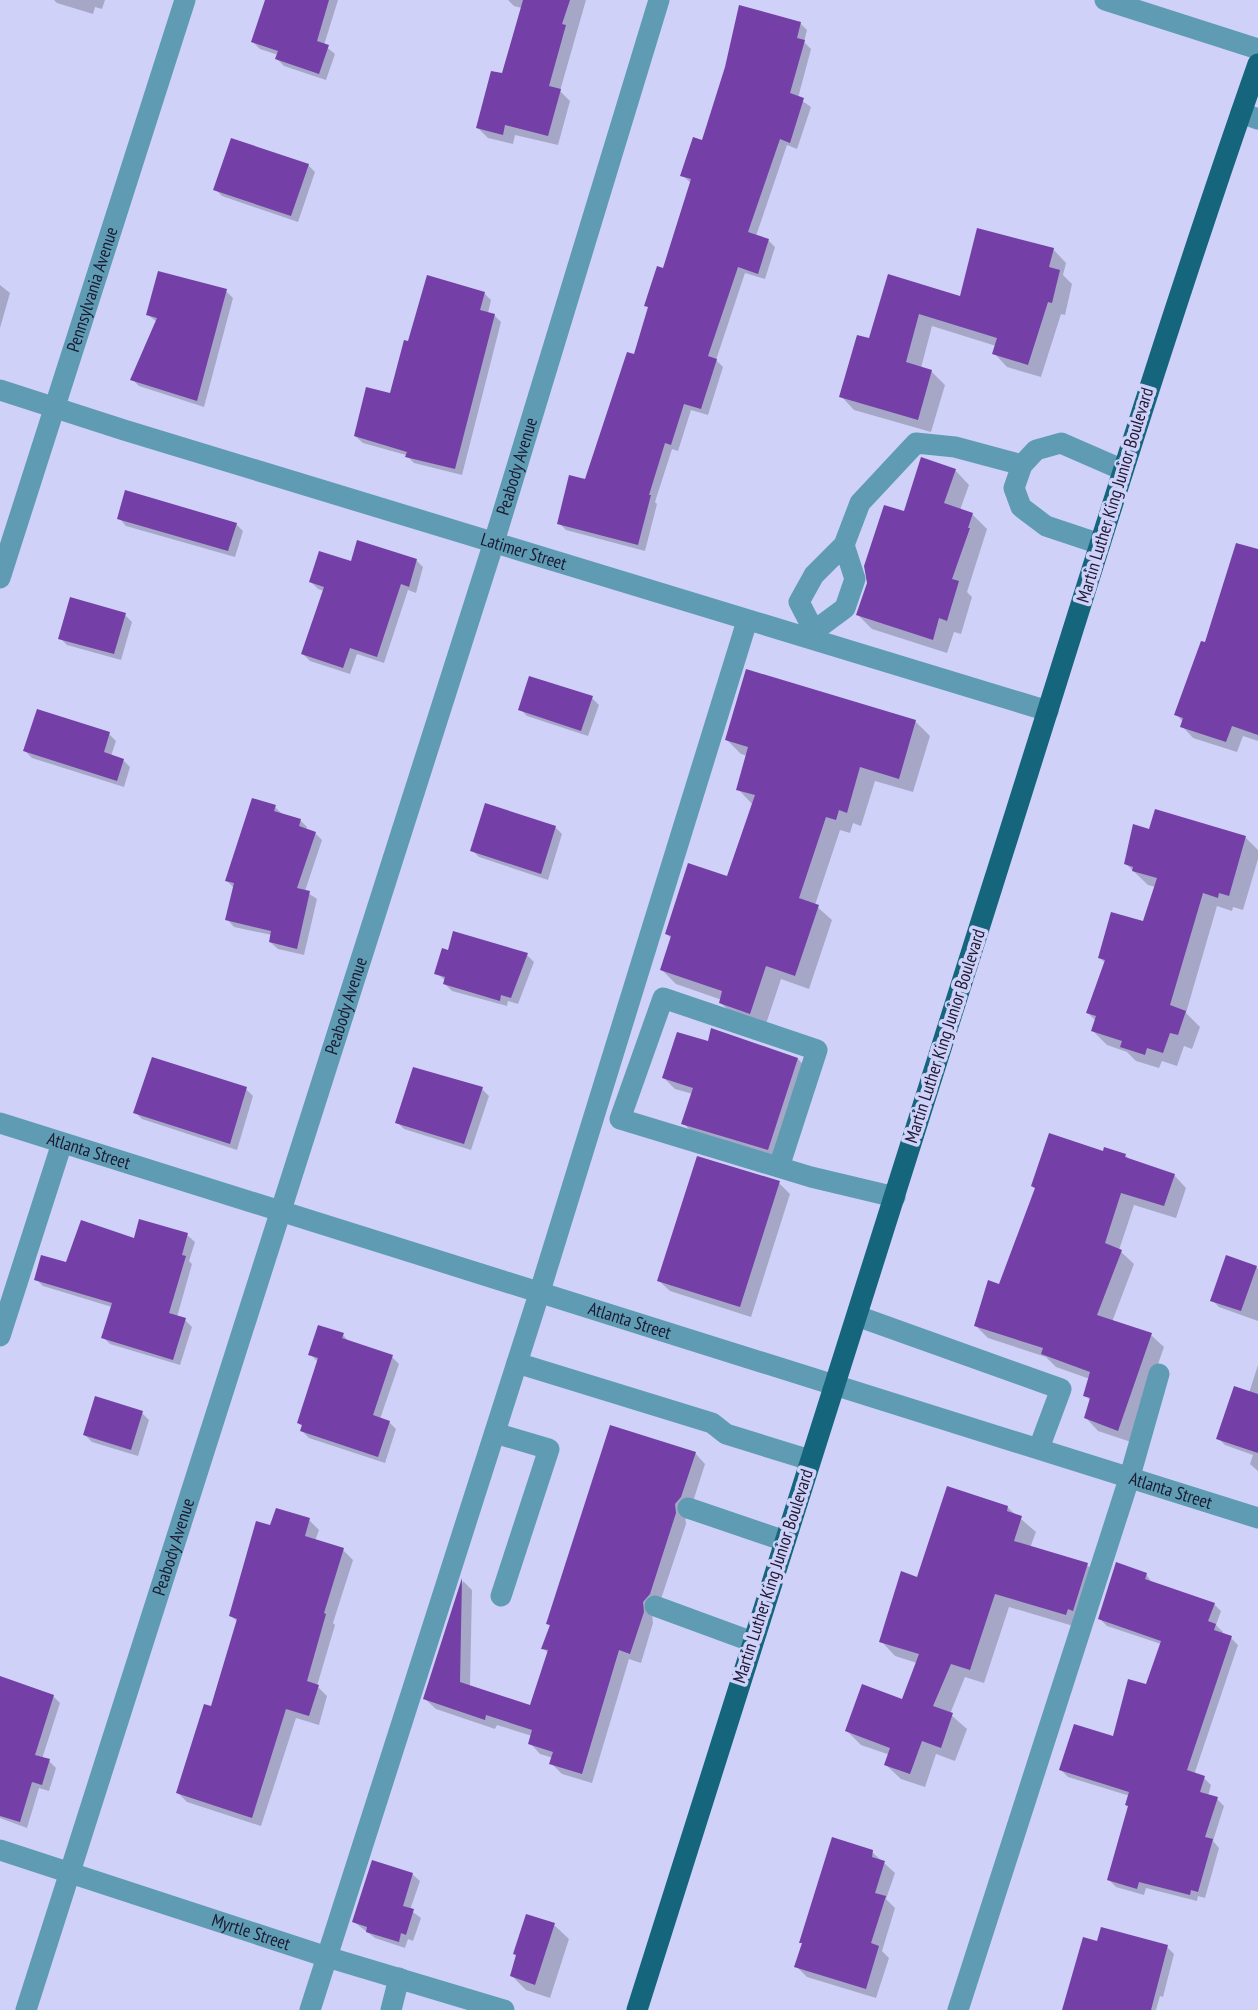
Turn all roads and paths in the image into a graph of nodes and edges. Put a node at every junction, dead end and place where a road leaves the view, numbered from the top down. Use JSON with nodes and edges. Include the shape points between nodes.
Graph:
{"nodes":[{"id":1,"x":185,"y":0,"type":"edge"},
{"id":2,"x":660,"y":0,"type":"edge"},
{"id":3,"x":1105,"y":0,"type":"edge"},
{"id":4,"x":1258,"y":49,"type":"edge"},
{"id":5,"x":1258,"y":64,"type":"edge"},
{"id":6,"x":1249,"y":116,"type":"edge"},
{"id":7,"x":0,"y":390,"type":"edge"},
{"id":8,"x":54,"y":407,"type":"junction"},
{"id":9,"x":1022,"y":465,"type":"junction"},
{"id":10,"x":1123,"y":470,"type":"junction"},
{"id":11,"x":494,"y":542,"type":"junction"},
{"id":12,"x":1100,"y":544,"type":"junction"},
{"id":13,"x":844,"y":545,"type":"junction"},
{"id":14,"x":0,"y":578,"type":"edge"},
{"id":15,"x":747,"y":621,"type":"junction"},
{"id":16,"x":813,"y":636,"type":"junction"},
{"id":17,"x":1048,"y":711,"type":"junction"},
{"id":18,"x":0,"y":1123,"type":"edge"},
{"id":19,"x":62,"y":1143,"type":"junction"},
{"id":20,"x":779,"y":1167,"type":"junction"},
{"id":21,"x":895,"y":1197,"type":"junction"},
{"id":22,"x":281,"y":1210,"type":"junction"},
{"id":23,"x":540,"y":1292,"type":"junction"},
{"id":24,"x":857,"y":1316,"type":"junction"},
{"id":25,"x":0,"y":1336,"type":"edge"},
{"id":26,"x":517,"y":1363,"type":"junction"},
{"id":27,"x":1159,"y":1374,"type":"dead end"},
{"id":28,"x":834,"y":1384,"type":"junction"},
{"id":29,"x":495,"y":1433,"type":"junction"},
{"id":30,"x":1039,"y":1448,"type":"junction"},
{"id":31,"x":810,"y":1460,"type":"junction"},
{"id":32,"x":1130,"y":1476,"type":"junction"},
{"id":33,"x":688,"y":1508,"type":"dead end"},
{"id":34,"x":1258,"y":1518,"type":"edge"},
{"id":35,"x":785,"y":1541,"type":"junction"},
{"id":36,"x":501,"y":1596,"type":"dead end"},
{"id":37,"x":655,"y":1606,"type":"dead end"},
{"id":38,"x":753,"y":1642,"type":"junction"},
{"id":39,"x":0,"y":1850,"type":"edge"},
{"id":40,"x":70,"y":1873,"type":"junction"},
{"id":41,"x":327,"y":1957,"type":"junction"},
{"id":42,"x":399,"y":1978,"type":"junction"},
{"id":43,"x":26,"y":2010,"type":"edge"},
{"id":44,"x":310,"y":2010,"type":"edge"},
{"id":45,"x":391,"y":2010,"type":"edge"},
{"id":46,"x":504,"y":2010,"type":"edge"},
{"id":47,"x":637,"y":2010,"type":"edge"},
{"id":48,"x":958,"y":2010,"type":"edge"}],
"edges":[{"from":1,"to":8,"type":"street","name":"Pennsylvania Avenue"},
{"from":2,"to":11,"type":"street","name":"Peabody Avenue"},
{"from":3,"to":4,"type":"street"},
{"from":5,"to":6,"type":"main road","name":"Martin Luther King Junior Boulevard"},
{"from":6,"to":10,"type":"main road","name":"Martin Luther King Junior Boulevard","via":[[1184,276]]},
{"from":7,"to":8,"type":"street","name":"Latimer Street"},
{"from":8,"to":11,"type":"street","name":"Latimer Street"},
{"from":8,"to":14,"type":"street","name":"Pennsylvania Avenue"},
{"from":9,"to":10,"type":"street","via":[[1036,450],[1061,443]]},
{"from":9,"to":12,"type":"street","via":[[1014,488],[1021,507],[1046,526]]},
{"from":9,"to":13,"type":"street","via":[[955,447],[916,443],[860,503]]},
{"from":10,"to":12,"type":"main road","name":"Martin Luther King Junior Boulevard"},
{"from":11,"to":15,"type":"street","name":"Latimer Street"},
{"from":11,"to":22,"type":"street","name":"Peabody Avenue"},
{"from":12,"to":17,"type":"main road","name":"Martin Luther King Junior Boulevard"},
{"from":13,"to":16,"type":"street","via":[[855,579],[845,608]]},
{"from":13,"to":16,"type":"street","via":[[814,575],[799,602]]},
{"from":15,"to":16,"type":"street","name":"Latimer Street"},
{"from":15,"to":23,"type":"street"},
{"from":16,"to":17,"type":"street","name":"Latimer Street"},
{"from":17,"to":21,"type":"main road","name":"Martin Luther King Junior Boulevard"},
{"from":18,"to":19,"type":"street","name":"Atlanta Street"},
{"from":19,"to":22,"type":"street","name":"Atlanta Street"},
{"from":19,"to":25,"type":"street"},
{"from":20,"to":20,"type":"street","via":[[620,1119],[663,998],[817,1049]]},
{"from":20,"to":21,"type":"street"},
{"from":21,"to":24,"type":"main road","name":"Martin Luther King Junior Boulevard"},
{"from":22,"to":23,"type":"street","name":"Atlanta Street"},
{"from":22,"to":40,"type":"street","name":"Peabody Avenue"},
{"from":23,"to":26,"type":"street"},
{"from":23,"to":28,"type":"street","name":"Atlanta Street"},
{"from":24,"to":28,"type":"main road","name":"Martin Luther King Junior Boulevard"},
{"from":24,"to":30,"type":"street","via":[[1061,1389]]},
{"from":26,"to":29,"type":"street"},
{"from":26,"to":31,"type":"street","via":[[712,1423],[726,1434]]},
{"from":27,"to":32,"type":"street"},
{"from":28,"to":30,"type":"street","name":"Atlanta Street"},
{"from":28,"to":31,"type":"main road","name":"Martin Luther King Junior Boulevard"},
{"from":29,"to":36,"type":"street","via":[[548,1449]]},
{"from":29,"to":41,"type":"street"},
{"from":30,"to":32,"type":"street","name":"Atlanta Street"},
{"from":31,"to":35,"type":"main road","name":"Martin Luther King Junior Boulevard"},
{"from":32,"to":34,"type":"street","name":"Atlanta Street"},
{"from":32,"to":48,"type":"street"},
{"from":33,"to":35,"type":"street"},
{"from":35,"to":38,"type":"main road","name":"Martin Luther King Junior Boulevard"},
{"from":37,"to":38,"type":"street"},
{"from":38,"to":47,"type":"main road","name":"Martin Luther King Junior Boulevard"},
{"from":39,"to":40,"type":"street","name":"Myrtle Street"},
{"from":40,"to":41,"type":"street","name":"Myrtle Street"},
{"from":40,"to":43,"type":"street","name":"Peabody Avenue"},
{"from":41,"to":42,"type":"street","name":"Myrtle Street"},
{"from":41,"to":44,"type":"street"},
{"from":42,"to":45,"type":"street"},
{"from":42,"to":46,"type":"street","name":"Myrtle Street"}]}
